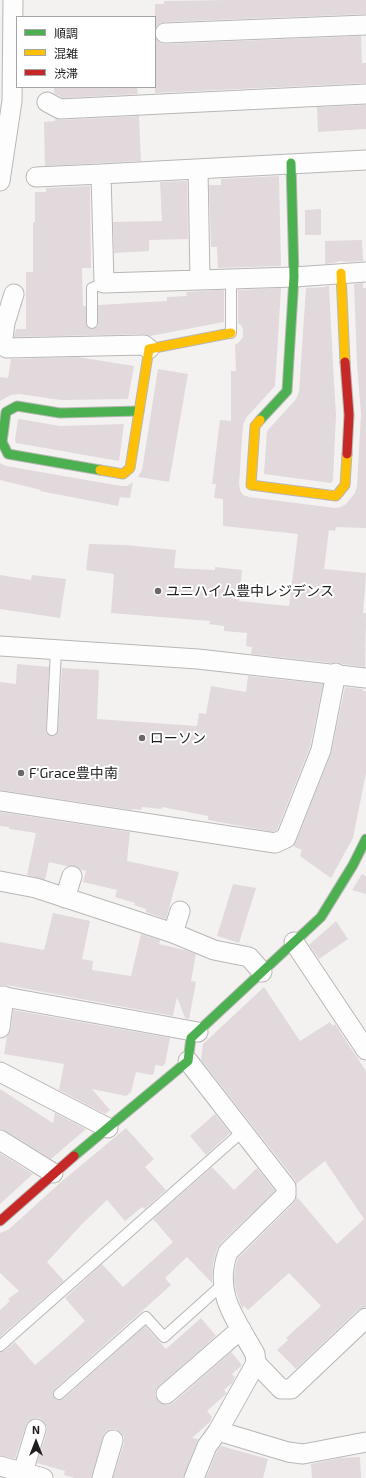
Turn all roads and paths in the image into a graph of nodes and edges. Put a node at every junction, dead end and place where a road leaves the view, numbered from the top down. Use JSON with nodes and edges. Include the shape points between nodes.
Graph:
{"nodes":[{"id":1,"x":13,"y":0,"type":"edge"},
{"id":2,"x":366,"y":25,"type":"edge"},
{"id":3,"x":165,"y":33,"type":"dead end"},
{"id":4,"x":366,"y":94,"type":"edge"},
{"id":5,"x":47,"y":102,"type":"dead end"},
{"id":6,"x":366,"y":160,"type":"edge"},
{"id":7,"x":291,"y":164,"type":"junction"},
{"id":8,"x":198,"y":169,"type":"junction"},
{"id":9,"x":101,"y":174,"type":"junction"},
{"id":10,"x":36,"y":177,"type":"dead end"},
{"id":11,"x":0,"y":180,"type":"edge"},
{"id":12,"x":366,"y":272,"type":"edge"},
{"id":13,"x":341,"y":273,"type":"junction"},
{"id":14,"x":294,"y":277,"type":"junction"},
{"id":15,"x":231,"y":279,"type":"junction"},
{"id":16,"x":200,"y":280,"type":"junction"},
{"id":17,"x":104,"y":283,"type":"junction"},
{"id":18,"x":14,"y":294,"type":"dead end"},
{"id":19,"x":3,"y":323,"type":"edge"},
{"id":20,"x":92,"y":323,"type":"dead end"},
{"id":21,"x":231,"y":333,"type":"joint"},
{"id":22,"x":1,"y":345,"type":"edge"},
{"id":23,"x":149,"y":349,"type":"junction"},
{"id":24,"x":139,"y":411,"type":"junction"},
{"id":25,"x":0,"y":646,"type":"edge"},
{"id":26,"x":56,"y":650,"type":"junction"},
{"id":27,"x":336,"y":673,"type":"junction"},
{"id":28,"x":366,"y":678,"type":"edge"},
{"id":29,"x":52,"y":730,"type":"dead end"},
{"id":30,"x":0,"y":801,"type":"edge"},
{"id":31,"x":366,"y":841,"type":"edge"},
{"id":32,"x":72,"y":876,"type":"dead end"},
{"id":33,"x":0,"y":881,"type":"edge"},
{"id":34,"x":65,"y":898,"type":"junction"},
{"id":35,"x":180,"y":911,"type":"dead end"},
{"id":36,"x":173,"y":933,"type":"junction"},
{"id":37,"x":294,"y":942,"type":"junction"},
{"id":38,"x":262,"y":972,"type":"junction"},
{"id":39,"x":2,"y":996,"type":"edge"},
{"id":40,"x":0,"y":1028,"type":"edge"},
{"id":41,"x":198,"y":1032,"type":"junction"},
{"id":42,"x":366,"y":1050,"type":"edge"},
{"id":43,"x":188,"y":1061,"type":"junction"},
{"id":44,"x":0,"y":1072,"type":"edge"},
{"id":45,"x":108,"y":1128,"type":"junction"},
{"id":46,"x":242,"y":1131,"type":"junction"},
{"id":47,"x":0,"y":1140,"type":"edge"},
{"id":48,"x":53,"y":1173,"type":"junction"},
{"id":49,"x":0,"y":1221,"type":"edge"},
{"id":50,"x":222,"y":1285,"type":"junction"},
{"id":51,"x":366,"y":1318,"type":"edge"},
{"id":52,"x":241,"y":1329,"type":"junction"},
{"id":53,"x":0,"y":1346,"type":"edge"},
{"id":54,"x":256,"y":1363,"type":"junction"},
{"id":55,"x":59,"y":1394,"type":"dead end"},
{"id":56,"x":166,"y":1394,"type":"dead end"},
{"id":57,"x":36,"y":1429,"type":"dead end"},
{"id":58,"x":218,"y":1431,"type":"junction"},
{"id":59,"x":113,"y":1440,"type":"dead end"},
{"id":60,"x":366,"y":1442,"type":"edge"},
{"id":61,"x":0,"y":1466,"type":"edge"},
{"id":62,"x":23,"y":1472,"type":"junction"},
{"id":63,"x":43,"y":1478,"type":"edge"},
{"id":64,"x":102,"y":1478,"type":"edge"},
{"id":65,"x":194,"y":1478,"type":"edge"}],
"edges":[{"from":1,"to":11,"type":"street","via":[[12,101]]},
{"from":2,"to":3,"type":"street"},
{"from":4,"to":5,"type":"street","via":[[60,108]]},
{"from":6,"to":7,"type":"street"},
{"from":7,"to":8,"type":"street"},
{"from":7,"to":14,"type":"street"},
{"from":8,"to":9,"type":"street"},
{"from":8,"to":16,"type":"street"},
{"from":9,"to":10,"type":"street"},
{"from":9,"to":17,"type":"street"},
{"from":12,"to":13,"type":"street"},
{"from":13,"to":14,"type":"street"},
{"from":13,"to":14,"type":"street","via":[[349,415],[345,485],[336,496],[251,485],[255,426],[287,391]]},
{"from":14,"to":15,"type":"street"},
{"from":15,"to":16,"type":"street"},
{"from":15,"to":21,"type":"lane"},
{"from":16,"to":17,"type":"street"},
{"from":17,"to":20,"type":"lane","via":[[92,288]]},
{"from":18,"to":19,"type":"street"},
{"from":19,"to":22,"type":"street"},
{"from":21,"to":23,"type":"street"},
{"from":22,"to":23,"type":"street","via":[[7,348],[144,345]]},
{"from":23,"to":24,"type":"street"},
{"from":24,"to":24,"type":"street","via":[[130,468],[123,474],[8,454],[2,442],[6,412],[17,406],[60,413]]},
{"from":25,"to":26,"type":"street"},
{"from":26,"to":27,"type":"street","via":[[198,659]]},
{"from":26,"to":29,"type":"lane"},
{"from":27,"to":28,"type":"street"},
{"from":27,"to":30,"type":"street","via":[[321,750],[286,838],[275,843]]},
{"from":31,"to":37,"type":"street","via":[[321,917]]},
{"from":32,"to":34,"type":"street"},
{"from":33,"to":34,"type":"street","via":[[36,888]]},
{"from":34,"to":36,"type":"street"},
{"from":35,"to":36,"type":"street"},
{"from":36,"to":38,"type":"street","via":[[214,950],[249,957]]},
{"from":37,"to":38,"type":"street"},
{"from":37,"to":42,"type":"street"},
{"from":38,"to":41,"type":"street"},
{"from":39,"to":40,"type":"street"},
{"from":39,"to":41,"type":"street"},
{"from":41,"to":43,"type":"street","via":[[192,1038]]},
{"from":43,"to":45,"type":"street"},
{"from":43,"to":46,"type":"street"},
{"from":44,"to":45,"type":"street"},
{"from":45,"to":48,"type":"street"},
{"from":46,"to":50,"type":"street","via":[[286,1187],[286,1195],[228,1252],[224,1262]]},
{"from":46,"to":53,"type":"lane"},
{"from":47,"to":48,"type":"street"},
{"from":48,"to":49,"type":"street"},
{"from":50,"to":52,"type":"street","via":[[225,1298]]},
{"from":50,"to":55,"type":"lane","via":[[164,1336],[146,1317]]},
{"from":51,"to":54,"type":"street","via":[[290,1389],[282,1389]]},
{"from":52,"to":54,"type":"street","via":[[255,1354]]},
{"from":52,"to":56,"type":"street"},
{"from":54,"to":58,"type":"street"},
{"from":57,"to":62,"type":"street"},
{"from":58,"to":60,"type":"street","via":[[303,1454]]},
{"from":58,"to":65,"type":"street","via":[[207,1446]]},
{"from":59,"to":64,"type":"street"},
{"from":61,"to":62,"type":"street"},
{"from":62,"to":63,"type":"street"}]}
